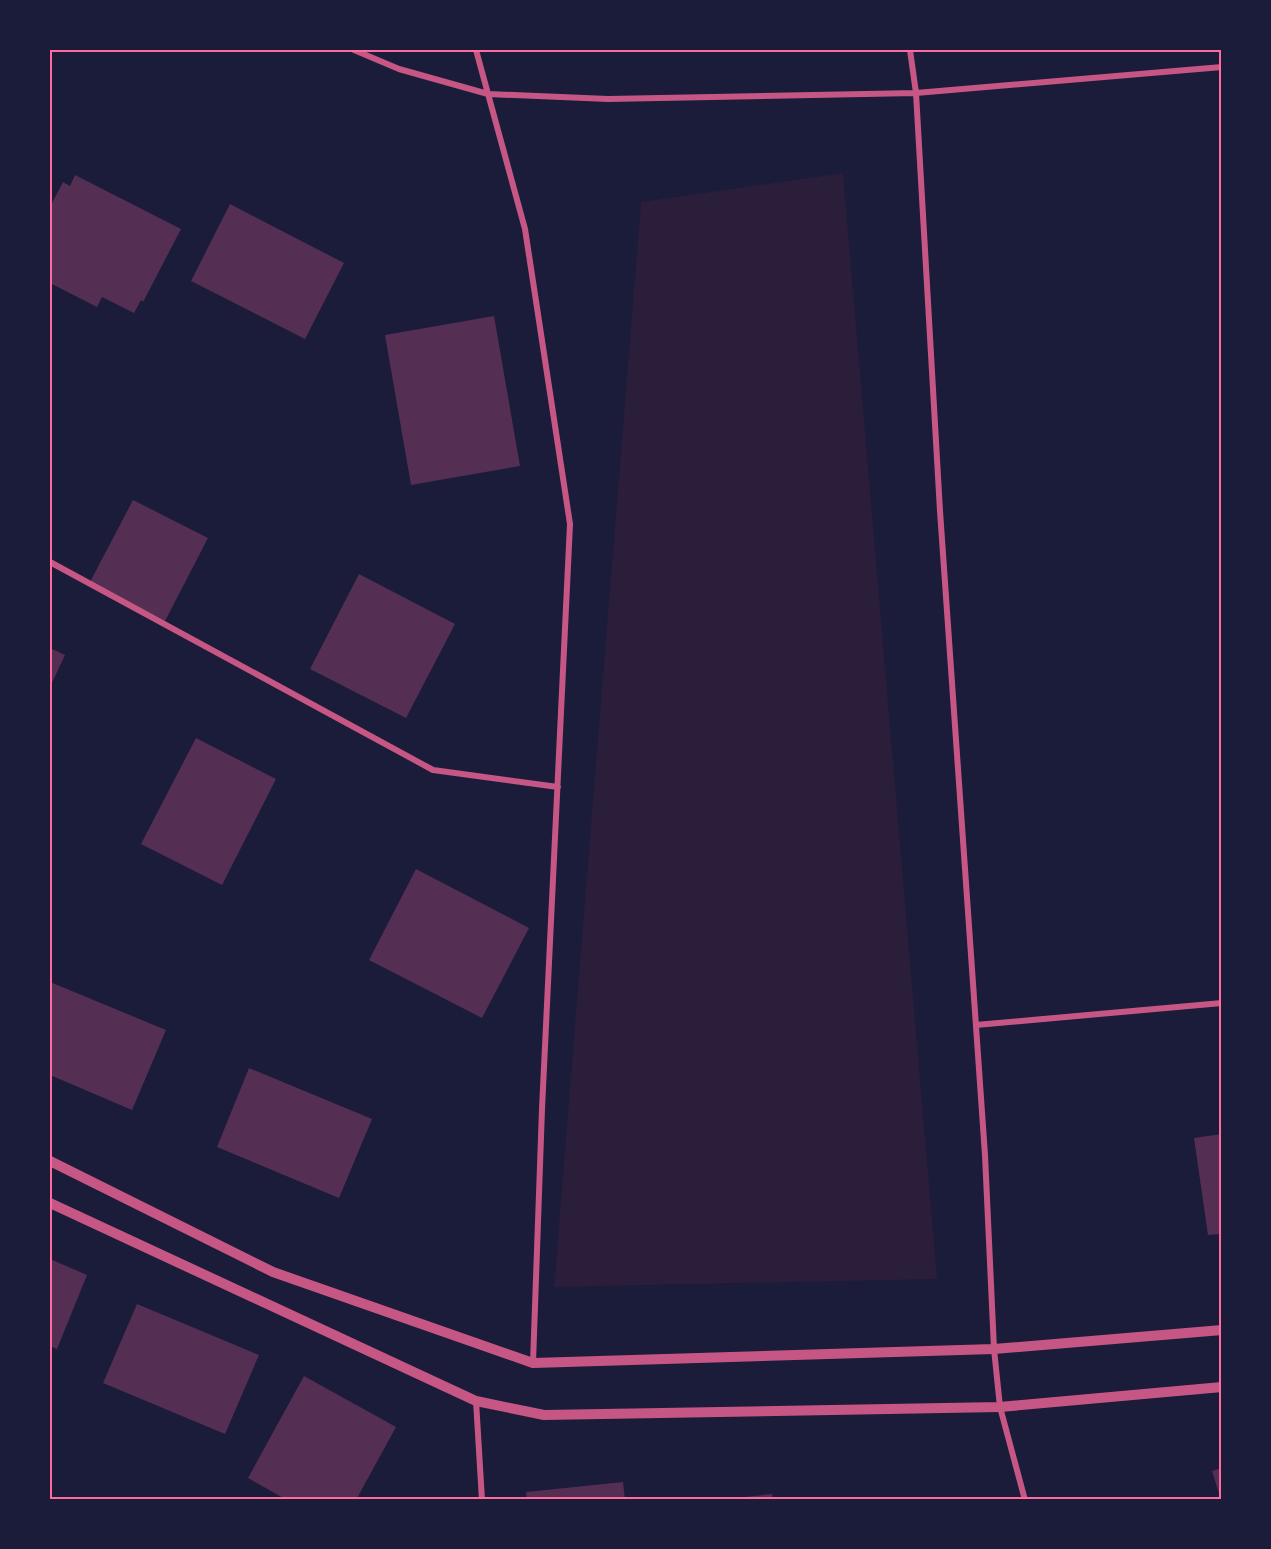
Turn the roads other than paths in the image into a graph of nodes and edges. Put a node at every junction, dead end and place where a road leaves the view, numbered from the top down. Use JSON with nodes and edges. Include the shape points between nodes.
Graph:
{"nodes":[{"id":1,"x":354,"y":50,"type":"edge"},
{"id":2,"x":476,"y":50,"type":"edge"},
{"id":3,"x":910,"y":50,"type":"edge"},
{"id":4,"x":1221,"y":67,"type":"edge"},
{"id":5,"x":916,"y":93,"type":"junction"},
{"id":6,"x":488,"y":94,"type":"junction"},
{"id":7,"x":50,"y":562,"type":"edge"},
{"id":8,"x":558,"y":787,"type":"junction"},
{"id":9,"x":1221,"y":1003,"type":"edge"},
{"id":10,"x":976,"y":1025,"type":"junction"},
{"id":11,"x":50,"y":1161,"type":"edge"},
{"id":12,"x":50,"y":1203,"type":"edge"},
{"id":13,"x":1221,"y":1330,"type":"edge"},
{"id":14,"x":994,"y":1349,"type":"junction"},
{"id":15,"x":533,"y":1364,"type":"junction"},
{"id":16,"x":1221,"y":1387,"type":"edge"},
{"id":17,"x":476,"y":1401,"type":"junction"},
{"id":18,"x":1000,"y":1407,"type":"junction"},
{"id":19,"x":482,"y":1500,"type":"edge"},
{"id":20,"x":1025,"y":1500,"type":"edge"}],
"edges":[{"from":1,"to":6,"type":"street","via":[[399,69]]},
{"from":2,"to":6,"type":"street"},
{"from":3,"to":5,"type":"street"},
{"from":4,"to":5,"type":"street"},
{"from":5,"to":6,"type":"street","via":[[608,99]]},
{"from":5,"to":10,"type":"street"},
{"from":6,"to":8,"type":"street","via":[[525,229],[570,524]]},
{"from":7,"to":8,"type":"street","via":[[433,770]]},
{"from":8,"to":15,"type":"street"},
{"from":9,"to":10,"type":"street"},
{"from":10,"to":14,"type":"street"},
{"from":11,"to":15,"type":"street","via":[[273,1272]]},
{"from":12,"to":17,"type":"street"},
{"from":13,"to":14,"type":"street"},
{"from":14,"to":15,"type":"street"},
{"from":14,"to":18,"type":"street"},
{"from":16,"to":18,"type":"street"},
{"from":17,"to":18,"type":"street","via":[[544,1415]]},
{"from":17,"to":19,"type":"street"},
{"from":18,"to":20,"type":"street"}]}
